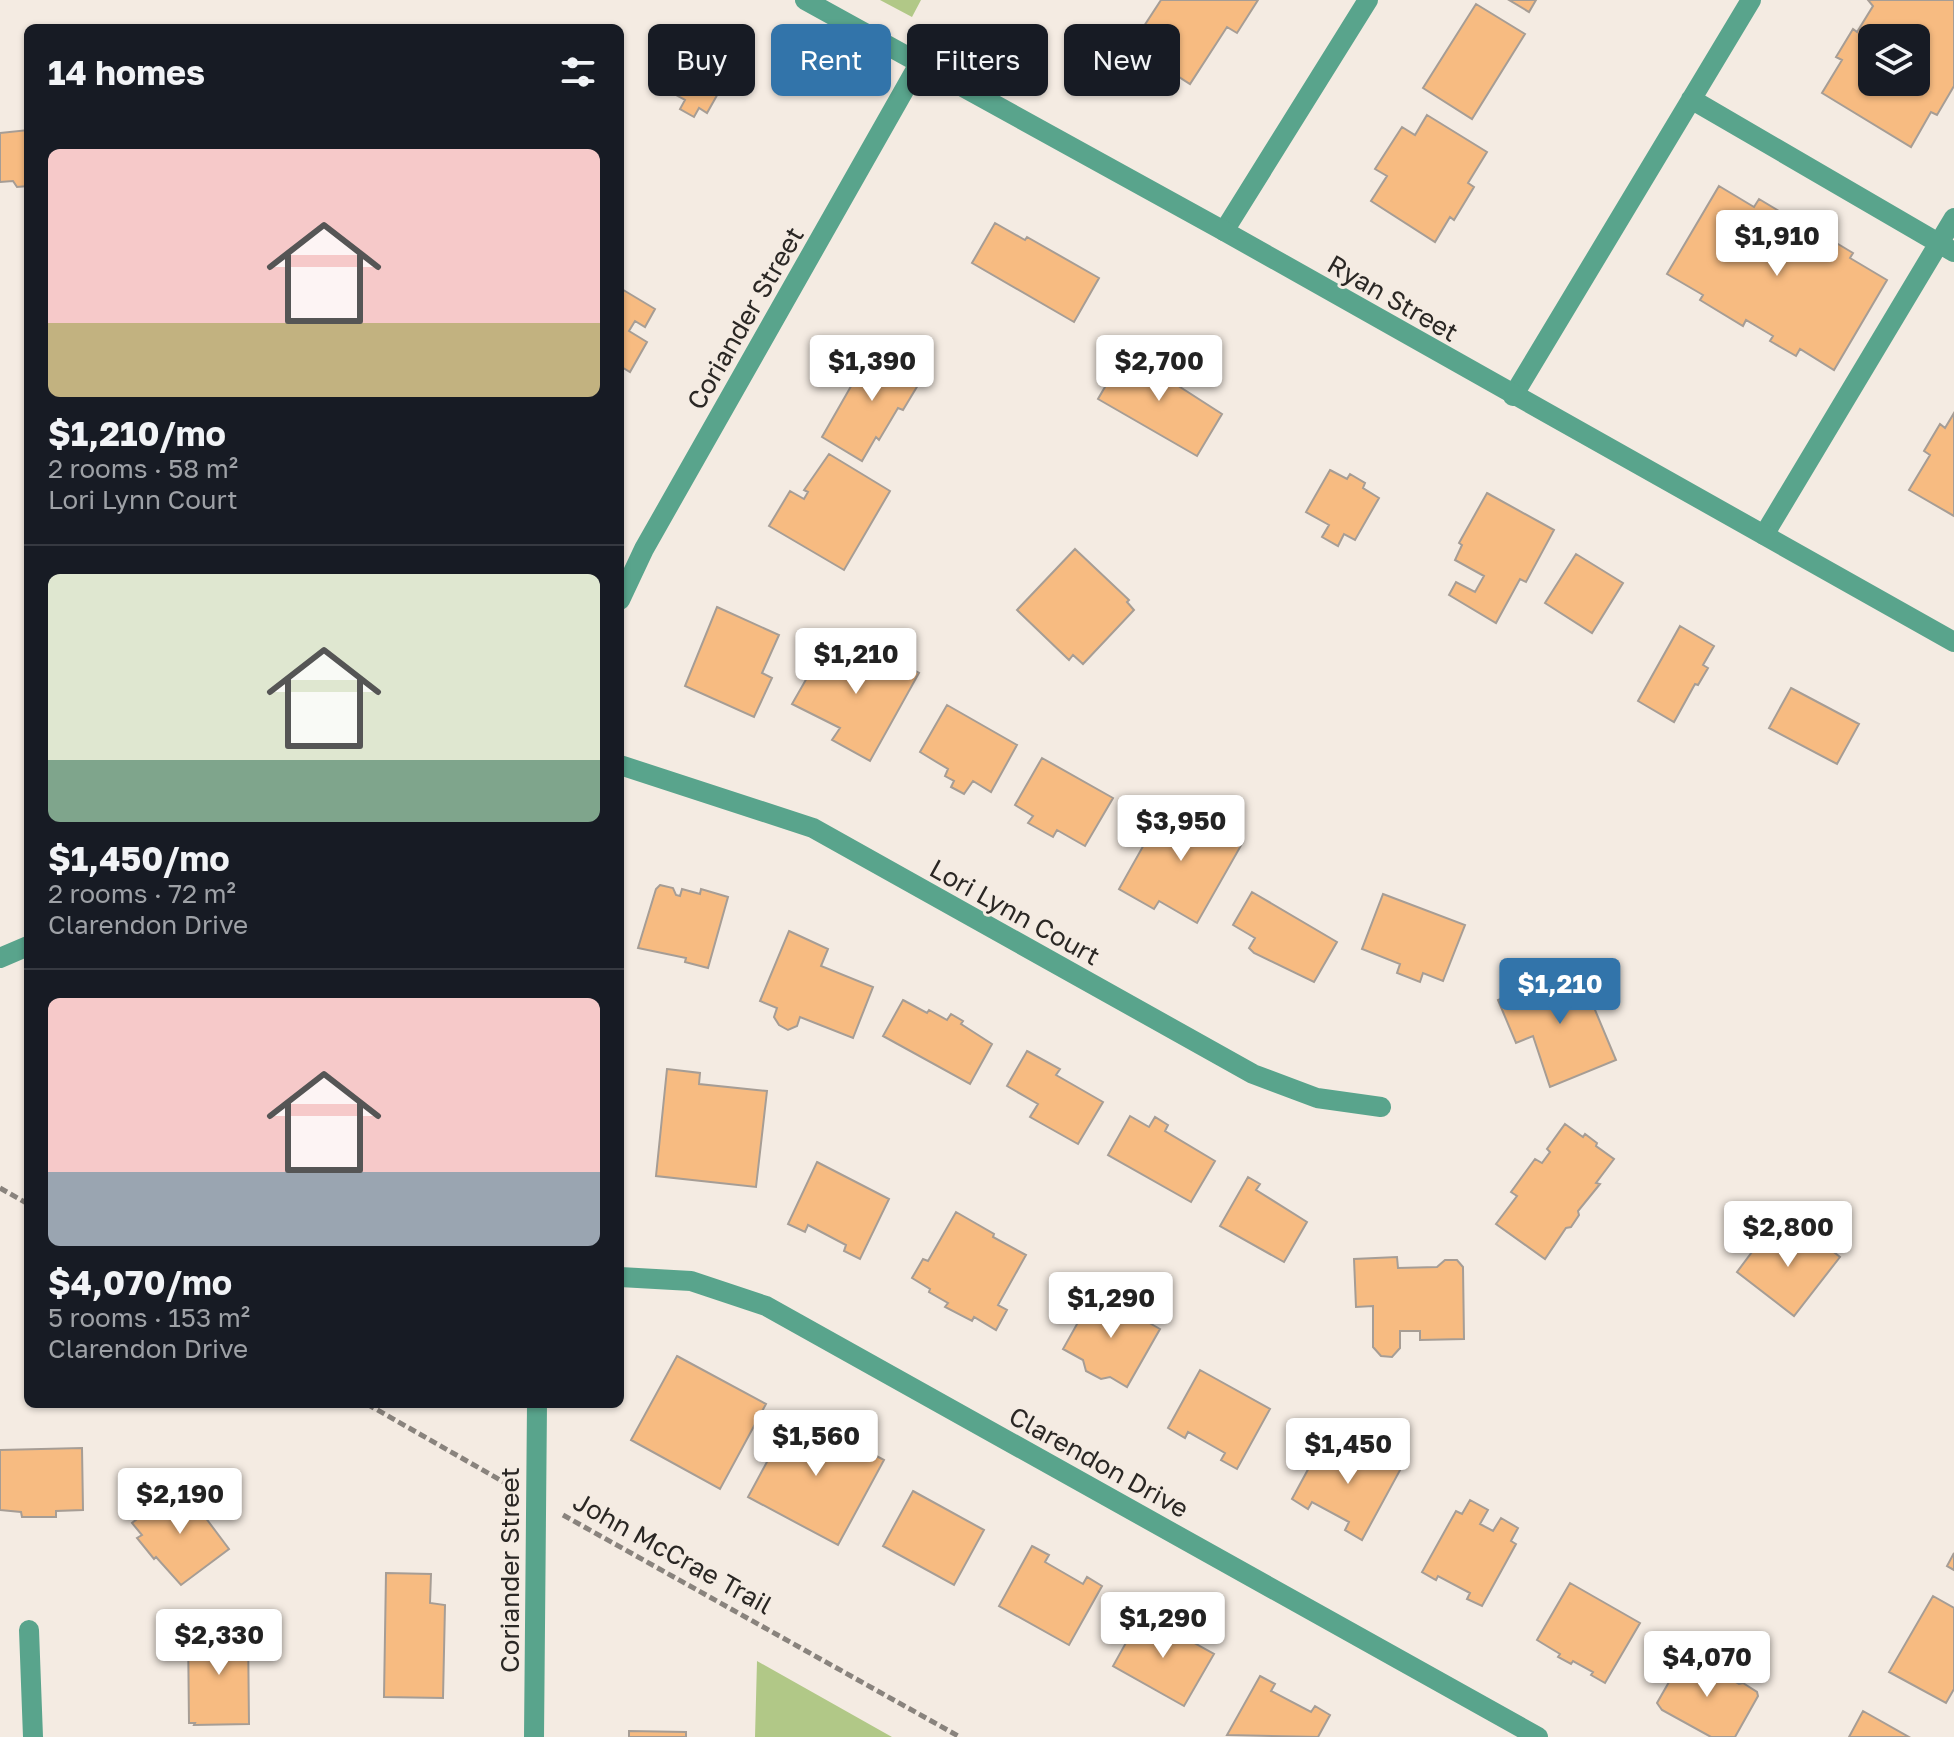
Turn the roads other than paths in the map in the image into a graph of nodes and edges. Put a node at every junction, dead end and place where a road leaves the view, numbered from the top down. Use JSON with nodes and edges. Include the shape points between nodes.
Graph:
{"nodes":[{"id":1,"x":805,"y":0,"type":"edge"},
{"id":2,"x":1368,"y":0,"type":"edge"},
{"id":3,"x":1751,"y":0,"type":"edge"},
{"id":4,"x":907,"y":57,"type":"edge"},
{"id":5,"x":907,"y":85,"type":"edge"},
{"id":6,"x":977,"y":96,"type":"edge"},
{"id":7,"x":1691,"y":99,"type":"junction"},
{"id":8,"x":1954,"y":218,"type":"edge"},
{"id":9,"x":1224,"y":231,"type":"junction"},
{"id":10,"x":1946,"y":247,"type":"edge"},
{"id":11,"x":1513,"y":396,"type":"junction"},
{"id":12,"x":1764,"y":535,"type":"junction"},
{"id":13,"x":624,"y":592,"type":"edge"},
{"id":14,"x":1954,"y":642,"type":"edge"},
{"id":15,"x":624,"y":766,"type":"edge"},
{"id":16,"x":24,"y":948,"type":"edge"},
{"id":17,"x":0,"y":958,"type":"edge"},
{"id":18,"x":1381,"y":1107,"type":"dead end"},
{"id":19,"x":624,"y":1277,"type":"edge"},
{"id":20,"x":537,"y":1408,"type":"edge"},
{"id":21,"x":29,"y":1630,"type":"dead end"},
{"id":22,"x":33,"y":1737,"type":"edge"},
{"id":23,"x":534,"y":1737,"type":"edge"},
{"id":24,"x":1538,"y":1737,"type":"edge"}],
"edges":[{"from":1,"to":4,"type":"street","name":"Ryan Street"},
{"from":2,"to":9,"type":"street"},
{"from":3,"to":7,"type":"street"},
{"from":5,"to":13,"type":"street","name":"Coriander Street"},
{"from":6,"to":9,"type":"street","name":"Ryan Street"},
{"from":7,"to":10,"type":"street"},
{"from":7,"to":11,"type":"street"},
{"from":8,"to":10,"type":"street"},
{"from":9,"to":11,"type":"street","name":"Ryan Street"},
{"from":10,"to":12,"type":"street"},
{"from":11,"to":12,"type":"street","name":"Ryan Street"},
{"from":12,"to":14,"type":"street","name":"Ryan Street"},
{"from":15,"to":18,"type":"street","name":"Lori Lynn Court","via":[[813,828],[1253,1074],[1317,1098]]},
{"from":16,"to":17,"type":"street"},
{"from":19,"to":24,"type":"street","name":"Clarendon Drive","via":[[691,1281],[766,1306]]},
{"from":20,"to":23,"type":"street","name":"Coriander Street"},
{"from":21,"to":22,"type":"street"}]}
